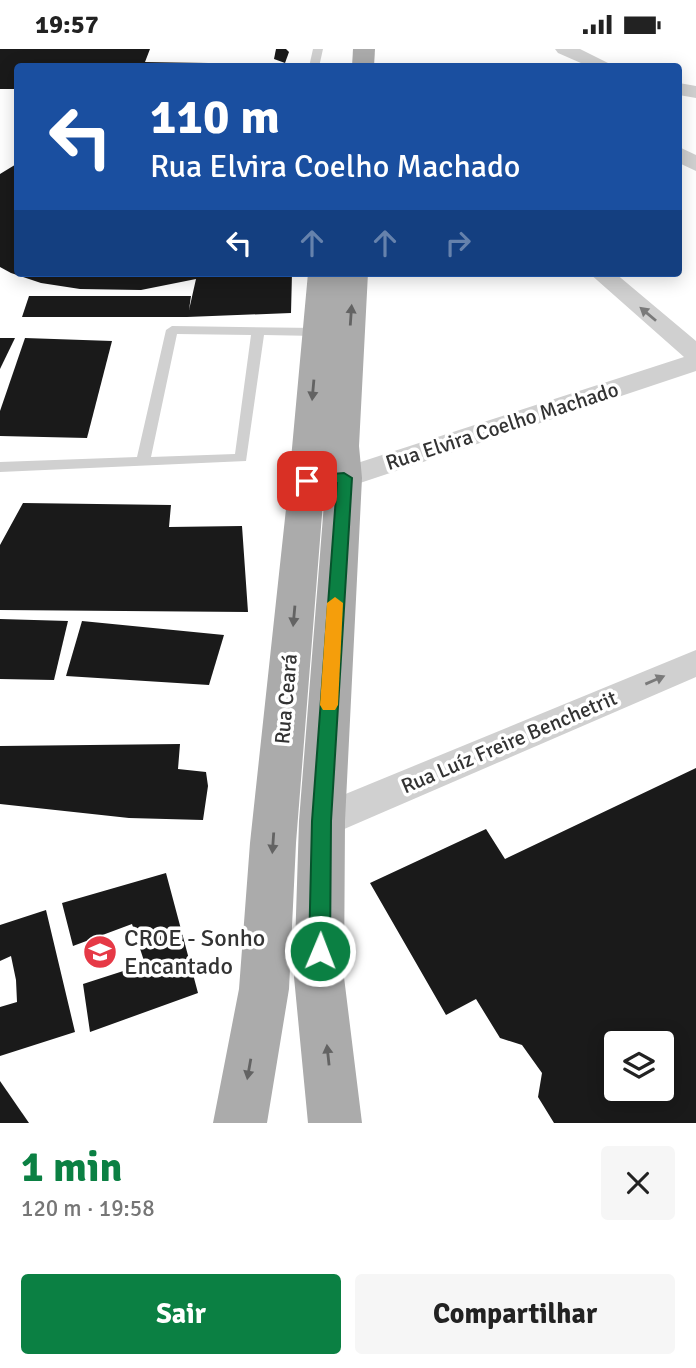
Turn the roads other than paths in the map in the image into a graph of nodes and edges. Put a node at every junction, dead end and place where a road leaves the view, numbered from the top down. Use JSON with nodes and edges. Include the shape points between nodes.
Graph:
{"nodes":[{"id":1,"x":564,"y":49,"type":"edge"},
{"id":2,"x":597,"y":63,"type":"edge"},
{"id":3,"x":323,"y":277,"type":"edge"},
{"id":4,"x":353,"y":277,"type":"edge"},
{"id":5,"x":606,"y":277,"type":"edge"},
{"id":6,"x":258,"y":332,"type":"junction"},
{"id":7,"x":317,"y":332,"type":"junction"},
{"id":8,"x":696,"y":354,"type":"edge"},
{"id":9,"x":696,"y":362,"type":"edge"},
{"id":10,"x":143,"y":461,"type":"junction"},
{"id":11,"x":0,"y":467,"type":"edge"},
{"id":12,"x":326,"y":479,"type":"junction"},
{"id":13,"x":696,"y":663,"type":"edge"},
{"id":14,"x":322,"y":821,"type":"junction"},
{"id":15,"x":240,"y":1123,"type":"edge"},
{"id":16,"x":335,"y":1123,"type":"edge"}],
"edges":[{"from":1,"to":2,"type":"street"},
{"from":3,"to":7,"type":"main road","name":"Rua Ceará"},
{"from":12,"to":4,"type":"main road","name":"Rua Ceará","one_way":true,"via":[[342,446]]},
{"from":8,"to":5,"type":"street","one_way":true},
{"from":6,"to":7,"type":"lane"},
{"from":6,"to":10,"type":"lane","via":[[172,330]]},
{"from":6,"to":10,"type":"lane","via":[[241,458]]},
{"from":7,"to":12,"type":"main road","name":"Rua Ceará","one_way":true},
{"from":9,"to":12,"type":"street","name":"Rua Elvira Coelho Machado"},
{"from":10,"to":11,"type":"lane"},
{"from":12,"to":14,"type":"main road","name":"Rua Ceará"},
{"from":12,"to":15,"type":"main road","name":"Rua Ceará","one_way":true,"via":[[273,843],[264,989]]},
{"from":14,"to":13,"type":"street","name":"Rua Luíz Freire Benchetrit","one_way":true},
{"from":16,"to":14,"type":"main road","name":"Rua Ceará","one_way":true,"via":[[319,977]]}]}
